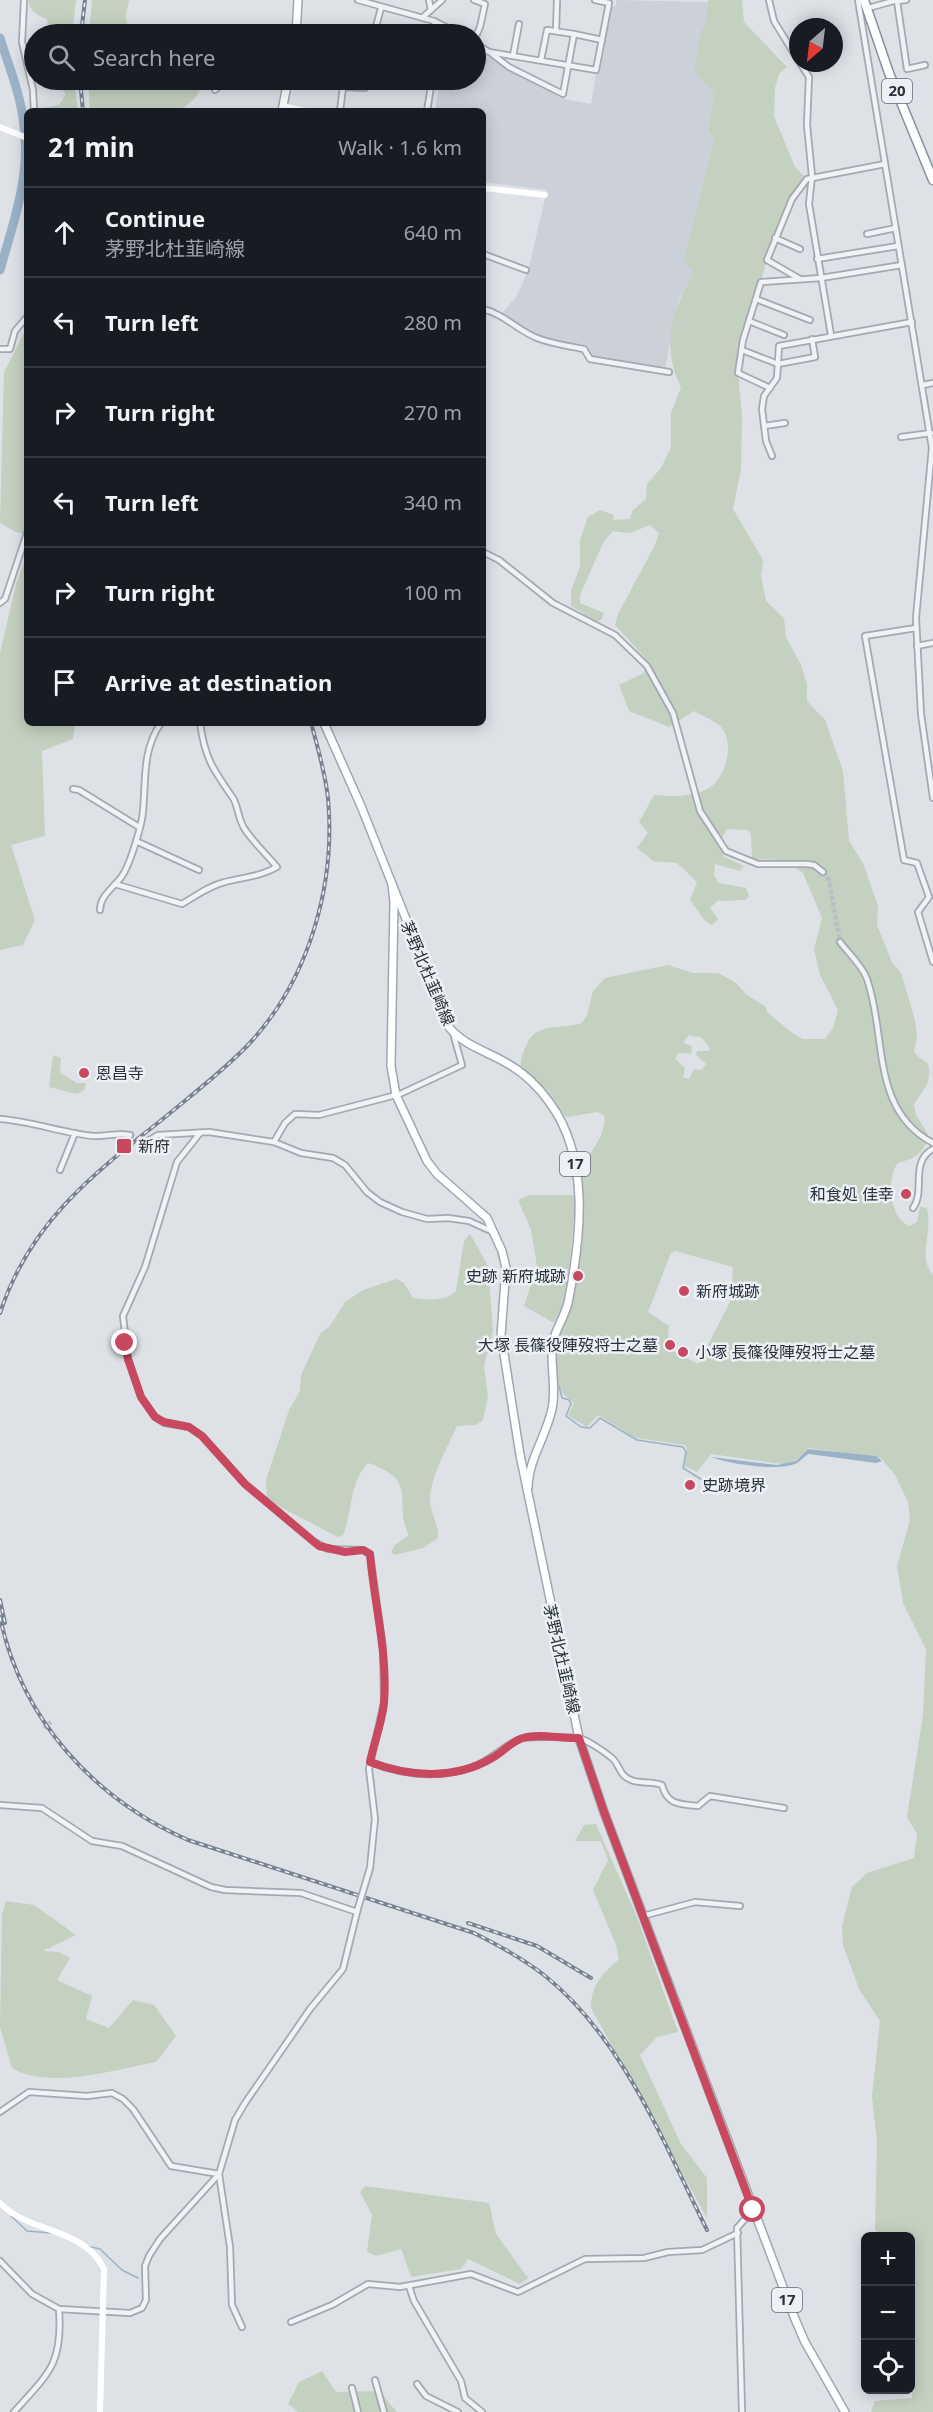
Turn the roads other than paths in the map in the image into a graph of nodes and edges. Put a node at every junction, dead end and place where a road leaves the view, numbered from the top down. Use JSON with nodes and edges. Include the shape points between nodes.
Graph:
{"nodes":[{"id":1,"x":24,"y":0,"type":"edge"},
{"id":2,"x":298,"y":0,"type":"edge"},
{"id":3,"x":358,"y":0,"type":"edge"},
{"id":4,"x":429,"y":0,"type":"edge"},
{"id":5,"x":442,"y":0,"type":"edge"},
{"id":6,"x":474,"y":0,"type":"edge"},
{"id":7,"x":557,"y":0,"type":"edge"},
{"id":8,"x":595,"y":0,"type":"edge"},
{"id":9,"x":769,"y":0,"type":"edge"},
{"id":10,"x":858,"y":0,"type":"edge"},
{"id":11,"x":864,"y":0,"type":"edge"},
{"id":12,"x":906,"y":0,"type":"edge"},
{"id":13,"x":897,"y":1,"type":"edge"},
{"id":14,"x":872,"y":7,"type":"dead end"},
{"id":15,"x":381,"y":8,"type":"junction"},
{"id":16,"x":431,"y":10,"type":"junction"},
{"id":17,"x":423,"y":17,"type":"junction"},
{"id":18,"x":434,"y":21,"type":"junction"},
{"id":19,"x":297,"y":24,"type":"edge"},
{"id":20,"x":377,"y":24,"type":"edge"},
{"id":21,"x":435,"y":24,"type":"edge"},
{"id":22,"x":440,"y":24,"type":"edge"},
{"id":23,"x":481,"y":24,"type":"edge"},
{"id":24,"x":519,"y":24,"type":"dead end"},
{"id":25,"x":556,"y":31,"type":"junction"},
{"id":26,"x":574,"y":34,"type":"junction"},
{"id":27,"x":602,"y":40,"type":"junction"},
{"id":28,"x":789,"y":46,"type":"edge"},
{"id":29,"x":486,"y":50,"type":"edge"},
{"id":30,"x":24,"y":51,"type":"edge"},
{"id":31,"x":489,"y":52,"type":"junction"},
{"id":32,"x":513,"y":56,"type":"junction"},
{"id":33,"x":541,"y":60,"type":"junction"},
{"id":34,"x":569,"y":65,"type":"junction"},
{"id":35,"x":925,"y":65,"type":"dead end"},
{"id":36,"x":806,"y":72,"type":"edge"},
{"id":37,"x":33,"y":90,"type":"edge"},
{"id":38,"x":286,"y":90,"type":"edge"},
{"id":39,"x":343,"y":90,"type":"edge"},
{"id":40,"x":431,"y":90,"type":"edge"},
{"id":41,"x":34,"y":108,"type":"edge"},
{"id":42,"x":283,"y":108,"type":"edge"},
{"id":43,"x":340,"y":108,"type":"edge"},
{"id":44,"x":428,"y":108,"type":"edge"},
{"id":45,"x":0,"y":127,"type":"edge"},
{"id":46,"x":24,"y":136,"type":"edge"},
{"id":47,"x":885,"y":164,"type":"junction"},
{"id":48,"x":812,"y":176,"type":"junction"},
{"id":49,"x":933,"y":179,"type":"edge"},
{"id":50,"x":486,"y":188,"type":"edge"},
{"id":51,"x":545,"y":195,"type":"dead end"},
{"id":52,"x":896,"y":228,"type":"junction"},
{"id":53,"x":867,"y":234,"type":"dead end"},
{"id":54,"x":775,"y":238,"type":"junction"},
{"id":55,"x":898,"y":246,"type":"junction"},
{"id":56,"x":800,"y":249,"type":"dead end"},
{"id":57,"x":486,"y":255,"type":"edge"},
{"id":58,"x":817,"y":259,"type":"junction"},
{"id":59,"x":902,"y":265,"type":"junction"},
{"id":60,"x":526,"y":270,"type":"dead end"},
{"id":61,"x":821,"y":278,"type":"junction"},
{"id":62,"x":800,"y":279,"type":"junction"},
{"id":63,"x":756,"y":299,"type":"junction"},
{"id":64,"x":486,"y":310,"type":"edge"},
{"id":65,"x":24,"y":320,"type":"edge"},
{"id":66,"x":810,"y":320,"type":"dead end"},
{"id":67,"x":749,"y":321,"type":"junction"},
{"id":68,"x":912,"y":322,"type":"junction"},
{"id":69,"x":784,"y":335,"type":"dead end"},
{"id":70,"x":831,"y":335,"type":"junction"},
{"id":71,"x":812,"y":339,"type":"junction"},
{"id":72,"x":0,"y":349,"type":"edge"},
{"id":73,"x":742,"y":350,"type":"junction"},
{"id":74,"x":778,"y":364,"type":"junction"},
{"id":75,"x":669,"y":372,"type":"dead end"},
{"id":76,"x":933,"y":383,"type":"edge"},
{"id":77,"x":923,"y":385,"type":"junction"},
{"id":78,"x":770,"y":388,"type":"junction"},
{"id":79,"x":931,"y":414,"type":"edge"},
{"id":80,"x":785,"y":423,"type":"dead end"},
{"id":81,"x":764,"y":426,"type":"junction"},
{"id":82,"x":931,"y":432,"type":"junction"},
{"id":83,"x":901,"y":437,"type":"dead end"},
{"id":84,"x":772,"y":456,"type":"dead end"},
{"id":85,"x":931,"y":481,"type":"edge"},
{"id":86,"x":24,"y":542,"type":"edge"},
{"id":87,"x":486,"y":554,"type":"edge"},
{"id":88,"x":0,"y":603,"type":"edge"},
{"id":89,"x":916,"y":628,"type":"junction"},
{"id":90,"x":933,"y":643,"type":"edge"},
{"id":91,"x":917,"y":646,"type":"junction"},
{"id":92,"x":159,"y":726,"type":"edge"},
{"id":93,"x":200,"y":726,"type":"edge"},
{"id":94,"x":325,"y":726,"type":"edge"},
{"id":95,"x":73,"y":789,"type":"dead end"},
{"id":96,"x":933,"y":798,"type":"edge"},
{"id":97,"x":139,"y":827,"type":"junction"},
{"id":98,"x":136,"y":841,"type":"junction"},
{"id":99,"x":199,"y":870,"type":"dead end"},
{"id":100,"x":823,"y":872,"type":"dead end"},
{"id":101,"x":115,"y":884,"type":"junction"},
{"id":102,"x":392,"y":884,"type":"junction"},
{"id":103,"x":100,"y":910,"type":"dead end"},
{"id":104,"x":840,"y":942,"type":"tunnel mouth"},
{"id":105,"x":933,"y":962,"type":"edge"},
{"id":106,"x":453,"y":1033,"type":"junction"},
{"id":107,"x":396,"y":1095,"type":"junction"},
{"id":108,"x":0,"y":1119,"type":"edge"},
{"id":109,"x":75,"y":1133,"type":"junction"},
{"id":110,"x":200,"y":1133,"type":"junction"},
{"id":111,"x":130,"y":1135,"type":"tunnel mouth"},
{"id":112,"x":141,"y":1141,"type":"tunnel mouth"},
{"id":113,"x":274,"y":1142,"type":"junction"},
{"id":114,"x":933,"y":1143,"type":"edge"},
{"id":115,"x":933,"y":1149,"type":"edge"},
{"id":116,"x":60,"y":1170,"type":"dead end"},
{"id":117,"x":913,"y":1208,"type":"dead end"},
{"id":118,"x":496,"y":1234,"type":"junction"},
{"id":119,"x":528,"y":1504,"type":"junction"},
{"id":120,"x":579,"y":1738,"type":"junction"},
{"id":121,"x":370,"y":1762,"type":"junction"},
{"id":122,"x":0,"y":1805,"type":"edge"},
{"id":123,"x":784,"y":1808,"type":"dead end"},
{"id":124,"x":740,"y":1906,"type":"dead end"},
{"id":125,"x":357,"y":1910,"type":"junction"},
{"id":126,"x":643,"y":1916,"type":"junction"},
{"id":127,"x":0,"y":2112,"type":"edge"},
{"id":128,"x":219,"y":2174,"type":"junction"},
{"id":129,"x":0,"y":2203,"type":"edge"},
{"id":130,"x":753,"y":2210,"type":"junction"},
{"id":131,"x":738,"y":2233,"type":"junction"},
{"id":132,"x":0,"y":2261,"type":"edge"},
{"id":133,"x":409,"y":2286,"type":"junction"},
{"id":134,"x":59,"y":2309,"type":"junction"},
{"id":135,"x":105,"y":2313,"type":"junction"},
{"id":136,"x":291,"y":2322,"type":"dead end"},
{"id":137,"x":242,"y":2327,"type":"dead end"},
{"id":138,"x":375,"y":2380,"type":"dead end"},
{"id":139,"x":417,"y":2384,"type":"dead end"},
{"id":140,"x":352,"y":2388,"type":"dead end"},
{"id":141,"x":472,"y":2403,"type":"junction"},
{"id":142,"x":14,"y":2412,"type":"edge"},
{"id":143,"x":100,"y":2412,"type":"edge"},
{"id":144,"x":358,"y":2412,"type":"edge"},
{"id":145,"x":384,"y":2412,"type":"edge"},
{"id":146,"x":458,"y":2412,"type":"edge"},
{"id":147,"x":469,"y":2412,"type":"edge"},
{"id":148,"x":482,"y":2412,"type":"edge"},
{"id":149,"x":742,"y":2412,"type":"edge"},
{"id":150,"x":845,"y":2412,"type":"edge"}],
"edges":[{"from":1,"to":30,"type":"street"},
{"from":2,"to":19,"type":"main road"},
{"from":3,"to":15,"type":"street"},
{"from":4,"to":16,"type":"street"},
{"from":5,"to":16,"type":"street"},
{"from":6,"to":23,"type":"street","via":[[485,4]]},
{"from":7,"to":25,"type":"street"},
{"from":8,"to":27,"type":"street","via":[[609,3]]},
{"from":9,"to":28,"type":"street","via":[[774,21]]},
{"from":10,"to":47,"type":"street"},
{"from":11,"to":49,"type":"highway","number":"20"},
{"from":12,"to":13,"type":"street"},
{"from":13,"to":14,"type":"street"},
{"from":13,"to":35,"type":"street","via":[[907,69]]},
{"from":15,"to":17,"type":"street"},
{"from":15,"to":20,"type":"street"},
{"from":16,"to":17,"type":"street"},
{"from":17,"to":18,"type":"street"},
{"from":18,"to":21,"type":"street"},
{"from":18,"to":22,"type":"street"},
{"from":24,"to":32,"type":"street"},
{"from":25,"to":26,"type":"street"},
{"from":25,"to":33,"type":"street","via":[[547,30]]},
{"from":26,"to":27,"type":"street"},
{"from":26,"to":34,"type":"street"},
{"from":27,"to":34,"type":"street","via":[[596,70]]},
{"from":29,"to":31,"type":"street"},
{"from":31,"to":32,"type":"street"},
{"from":31,"to":34,"type":"street","via":[[509,67],[563,94]]},
{"from":32,"to":33,"type":"street"},
{"from":33,"to":34,"type":"street"},
{"from":36,"to":48,"type":"street","via":[[809,77],[807,125]]},
{"from":37,"to":41,"type":"street"},
{"from":38,"to":42,"type":"main road"},
{"from":39,"to":43,"type":"street"},
{"from":40,"to":44,"type":"street"},
{"from":45,"to":46,"type":"street"},
{"from":47,"to":48,"type":"street"},
{"from":47,"to":52,"type":"street"},
{"from":48,"to":54,"type":"street","via":[[792,199]]},
{"from":48,"to":58,"type":"street","via":[[809,204]]},
{"from":50,"to":51,"type":"street"},
{"from":52,"to":53,"type":"street"},
{"from":52,"to":55,"type":"street"},
{"from":54,"to":56,"type":"street"},
{"from":54,"to":62,"type":"street","via":[[767,260]]},
{"from":55,"to":58,"type":"street"},
{"from":55,"to":59,"type":"street"},
{"from":57,"to":60,"type":"street"},
{"from":58,"to":61,"type":"street"},
{"from":59,"to":61,"type":"street"},
{"from":59,"to":68,"type":"street"},
{"from":61,"to":62,"type":"street"},
{"from":61,"to":70,"type":"street"},
{"from":62,"to":63,"type":"street","via":[[761,282]]},
{"from":63,"to":66,"type":"street"},
{"from":63,"to":67,"type":"street"},
{"from":64,"to":75,"type":"street","via":[[500,313],[509,323],[539,339],[584,349],[590,359]]},
{"from":65,"to":72,"type":"street","via":[[15,331],[10,349]]},
{"from":67,"to":69,"type":"street"},
{"from":67,"to":73,"type":"street"},
{"from":68,"to":70,"type":"street"},
{"from":68,"to":77,"type":"street"},
{"from":70,"to":71,"type":"street"},
{"from":71,"to":74,"type":"street","via":[[779,346]]},
{"from":71,"to":74,"type":"street","via":[[815,357]]},
{"from":73,"to":74,"type":"street"},
{"from":73,"to":78,"type":"street","via":[[738,373]]},
{"from":74,"to":78,"type":"street","via":[[777,378]]},
{"from":76,"to":77,"type":"street"},
{"from":77,"to":79,"type":"street"},
{"from":78,"to":81,"type":"street","via":[[764,396]]},
{"from":79,"to":82,"type":"street"},
{"from":80,"to":81,"type":"street"},
{"from":81,"to":84,"type":"street"},
{"from":82,"to":83,"type":"street"},
{"from":82,"to":85,"type":"street"},
{"from":85,"to":89,"type":"street"},
{"from":86,"to":88,"type":"street"},
{"from":87,"to":100,"type":"street","via":[[553,603],[615,635],[647,666],[673,713],[700,811],[726,851],[758,864],[806,864]]},
{"from":89,"to":91,"type":"street"},
{"from":89,"to":105,"type":"street","via":[[865,636],[904,860],[917,863],[929,897],[918,912]]},
{"from":90,"to":91,"type":"street"},
{"from":91,"to":96,"type":"street","via":[[921,714]]},
{"from":92,"to":97,"type":"street","via":[[146,757],[144,811]]},
{"from":93,"to":101,"type":"street","via":[[215,775],[234,800],[244,827],[277,867],[256,877],[216,885],[182,904]]},
{"from":94,"to":102,"type":"main road","name":"茅野北杜韮崎線","number":"17"},
{"from":95,"to":97,"type":"street"},
{"from":97,"to":98,"type":"street"},
{"from":98,"to":99,"type":"street"},
{"from":98,"to":101,"type":"street"},
{"from":101,"to":103,"type":"street","via":[[101,901]]},
{"from":102,"to":106,"type":"main road","name":"茅野北杜韮崎線","number":"17"},
{"from":102,"to":107,"type":"main road","name":"茅野北杜韮崎線","number":"17","via":[[391,1066]]},
{"from":104,"to":114,"type":"street","via":[[866,977],[875,1008],[886,1086],[909,1124]]},
{"from":106,"to":107,"type":"street","via":[[462,1065]]},
{"from":106,"to":119,"type":"main road","name":"茅野北杜韮崎線","number":"17","via":[[515,1068],[535,1085],[559,1116],[577,1169],[579,1211],[569,1299],[553,1342],[555,1394],[531,1463]]},
{"from":107,"to":113,"type":"street","via":[[319,1115],[295,1114]]},
{"from":107,"to":118,"type":"main road","name":"茅野北杜韮崎線","number":"17","via":[[427,1161],[487,1218]]},
{"from":108,"to":109,"type":"street"},
{"from":109,"to":111,"type":"street","via":[[96,1137]]},
{"from":109,"to":116,"type":"street"},
{"from":110,"to":112,"type":"street"},
{"from":110,"to":113,"type":"street"},
{"from":110,"to":121,"type":"street","via":[[177,1162],[145,1267],[123,1316],[128,1359],[141,1397],[155,1417],[189,1427],[202,1436],[245,1484],[319,1546],[370,1554],[383,1648],[384,1702]]},
{"from":113,"to":118,"type":"street","via":[[301,1153],[333,1158],[349,1169],[367,1192],[402,1212],[427,1219],[469,1221]]},
{"from":115,"to":117,"type":"street","via":[[923,1158]]},
{"from":118,"to":119,"type":"main road","name":"茅野北杜韮崎線","number":"17","via":[[506,1268],[501,1335]]},
{"from":119,"to":120,"type":"main road","name":"茅野北杜韮崎線","number":"17"},
{"from":120,"to":121,"type":"street","via":[[520,1738],[492,1758],[447,1773],[394,1771]]},
{"from":120,"to":123,"type":"street","via":[[614,1760],[620,1772],[632,1781],[662,1785],[665,1797],[674,1804],[698,1806],[710,1796]]},
{"from":120,"to":126,"type":"main road","name":"茅野北杜韮崎線","number":"17"},
{"from":121,"to":125,"type":"street","bridge":true,"via":[[375,1834]]},
{"from":122,"to":125,"type":"street","via":[[42,1808],[92,1841],[122,1846],[211,1887],[301,1893]]},
{"from":124,"to":126,"type":"street","via":[[695,1902]]},
{"from":125,"to":128,"type":"street","via":[[343,1969],[310,2009],[245,2103],[232,2129]]},
{"from":126,"to":130,"type":"main road","name":"茅野北杜韮崎線","number":"17"},
{"from":127,"to":128,"type":"street","via":[[29,2092],[87,2096],[112,2093],[133,2109],[171,2166]]},
{"from":128,"to":135,"type":"street","via":[[166,2231],[149,2256],[142,2308],[130,2313]]},
{"from":128,"to":137,"type":"street","via":[[230,2247],[232,2305]]},
{"from":129,"to":135,"type":"street","via":[[17,2217],[84,2244],[93,2252],[104,2269]]},
{"from":130,"to":131,"type":"street","via":[[740,2223]]},
{"from":130,"to":150,"type":"main road","name":"茅野北杜韮崎線","number":"17","via":[[805,2343]]},
{"from":131,"to":133,"type":"street","via":[[702,2250],[644,2258],[585,2259],[518,2292],[471,2274]]},
{"from":131,"to":149,"type":"street"},
{"from":132,"to":134,"type":"street","via":[[32,2294]]},
{"from":133,"to":136,"type":"street","via":[[368,2284]]},
{"from":133,"to":141,"type":"street","via":[[461,2381],[465,2398]]},
{"from":134,"to":135,"type":"street"},
{"from":134,"to":142,"type":"street","via":[[61,2342],[54,2366]]},
{"from":135,"to":143,"type":"street"},
{"from":138,"to":145,"type":"street"},
{"from":139,"to":146,"type":"street","via":[[426,2397]]},
{"from":140,"to":144,"type":"street"},
{"from":141,"to":147,"type":"street"},
{"from":141,"to":148,"type":"street"}]}
